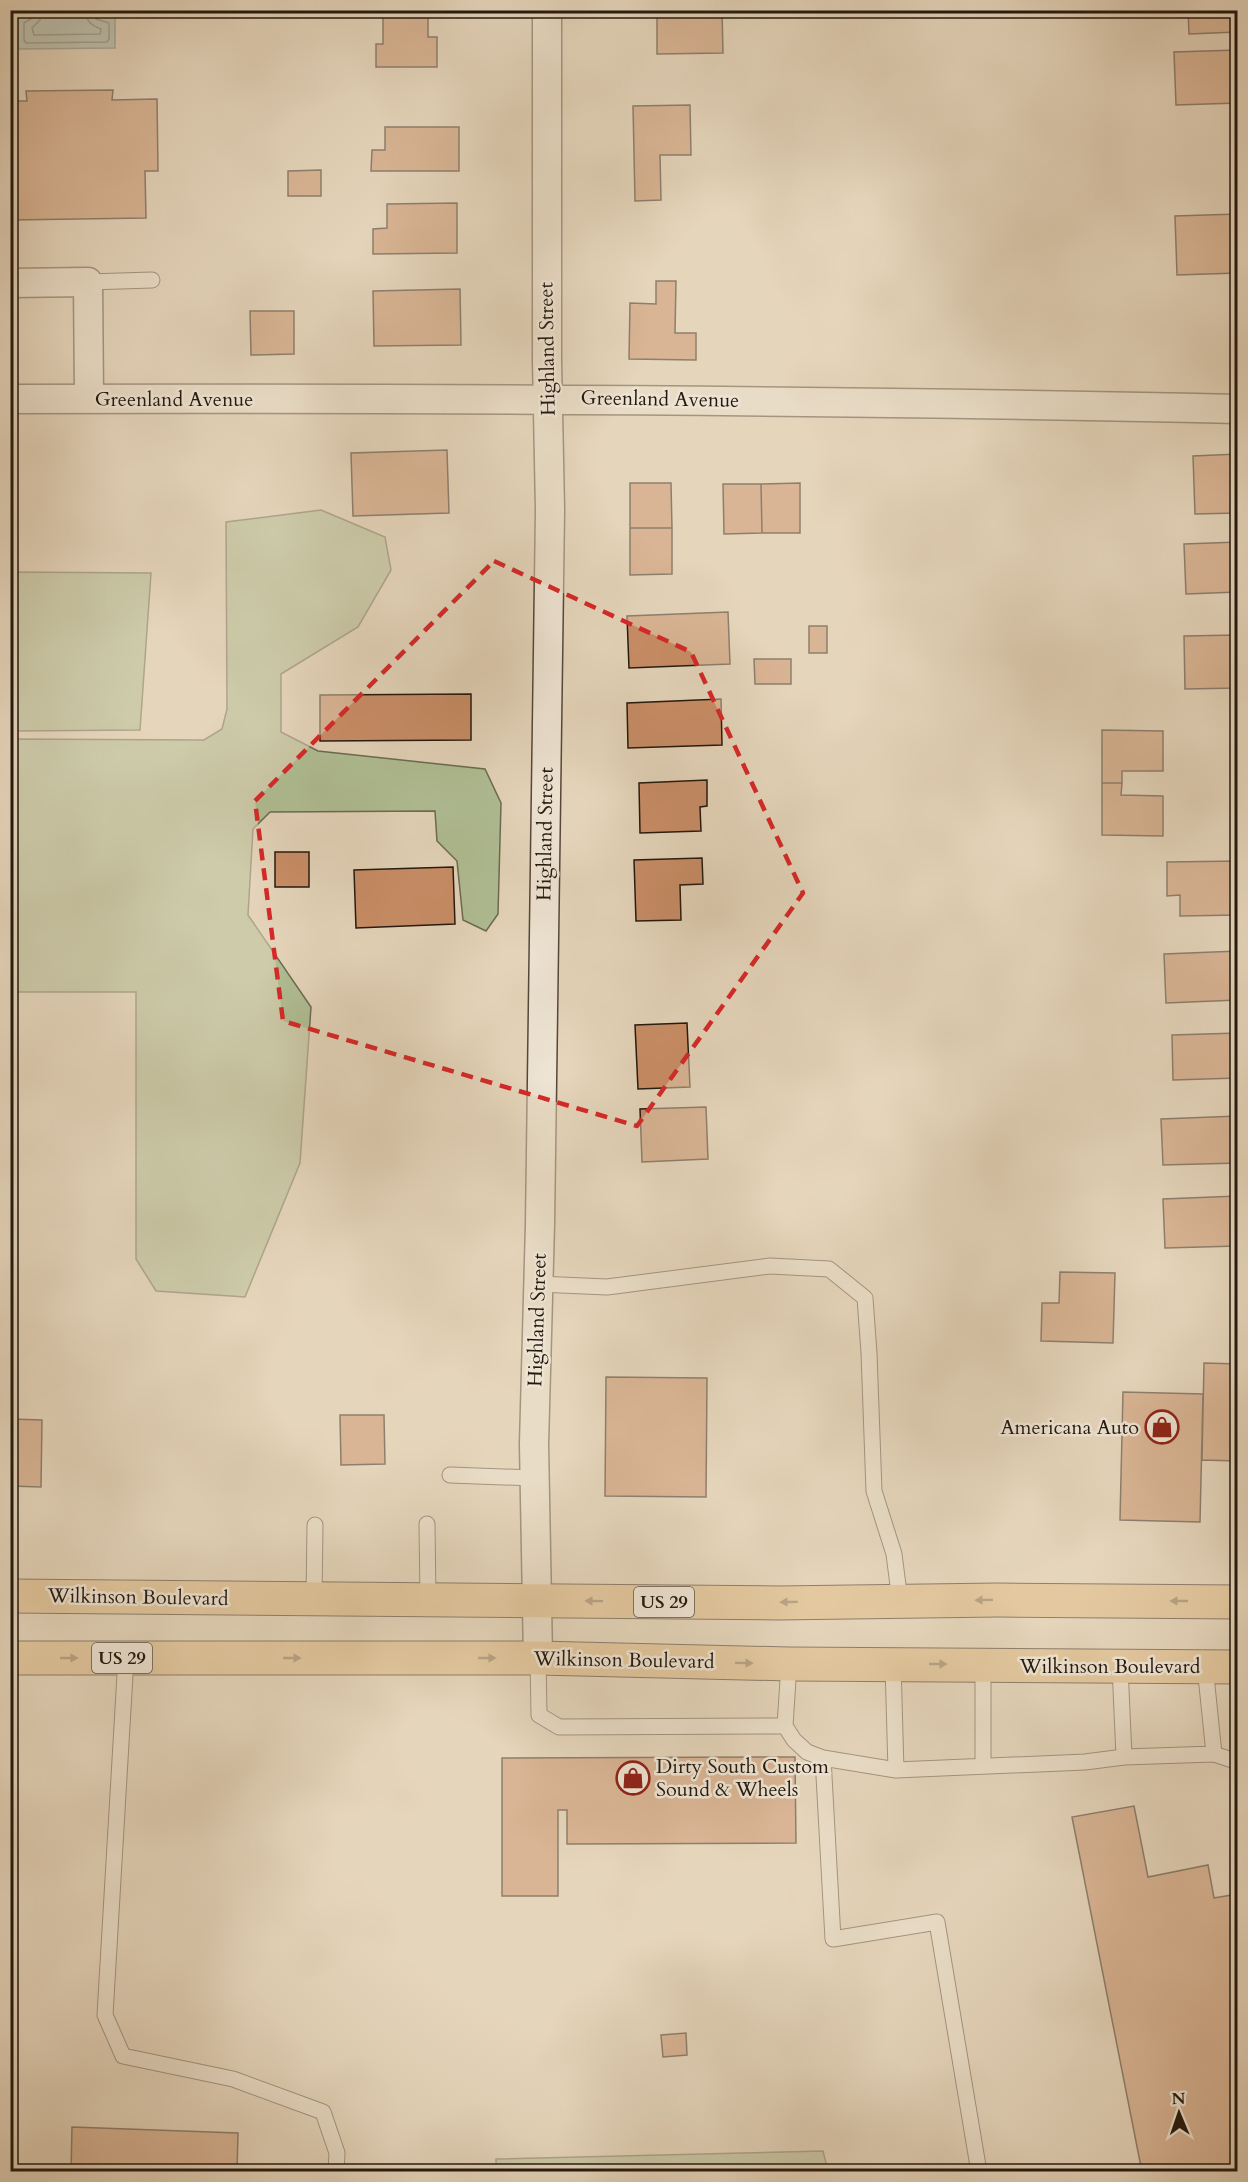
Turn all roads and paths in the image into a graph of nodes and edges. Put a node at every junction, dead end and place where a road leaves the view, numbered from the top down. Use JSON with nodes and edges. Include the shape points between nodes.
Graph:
{"nodes":[{"id":1,"x":547,"y":10,"type":"edge"},
{"id":2,"x":152,"y":280,"type":"dead end"},
{"id":3,"x":88,"y":282,"type":"junction"},
{"id":4,"x":10,"y":283,"type":"edge"},
{"id":5,"x":548,"y":398,"type":"junction"},
{"id":6,"x":10,"y":399,"type":"edge"},
{"id":7,"x":89,"y":399,"type":"junction"},
{"id":8,"x":1238,"y":409,"type":"edge"},
{"id":9,"x":538,"y":1284,"type":"junction"},
{"id":10,"x":450,"y":1476,"type":"dead end"},
{"id":11,"x":534,"y":1478,"type":"junction"},
{"id":12,"x":428,"y":1524,"type":"dead end"},
{"id":13,"x":315,"y":1525,"type":"dead end"},
{"id":14,"x":10,"y":1596,"type":"edge"},
{"id":15,"x":314,"y":1599,"type":"junction"},
{"id":16,"x":428,"y":1599,"type":"junction"},
{"id":17,"x":536,"y":1600,"type":"junction"},
{"id":18,"x":900,"y":1601,"type":"junction"},
{"id":19,"x":1238,"y":1602,"type":"edge"},
{"id":20,"x":10,"y":1658,"type":"edge"},
{"id":21,"x":126,"y":1658,"type":"junction"},
{"id":22,"x":538,"y":1658,"type":"junction"},
{"id":23,"x":789,"y":1664,"type":"junction"},
{"id":24,"x":893,"y":1664,"type":"junction"},
{"id":25,"x":983,"y":1665,"type":"junction"},
{"id":26,"x":1120,"y":1666,"type":"junction"},
{"id":27,"x":1205,"y":1666,"type":"junction"},
{"id":28,"x":1238,"y":1666,"type":"edge"},
{"id":29,"x":785,"y":1726,"type":"junction"},
{"id":30,"x":1214,"y":1754,"type":"junction"},
{"id":31,"x":1124,"y":1757,"type":"junction"},
{"id":32,"x":823,"y":1758,"type":"junction"},
{"id":33,"x":1238,"y":1762,"type":"edge"},
{"id":34,"x":983,"y":1766,"type":"junction"},
{"id":35,"x":896,"y":1770,"type":"junction"},
{"id":36,"x":336,"y":2172,"type":"edge"},
{"id":37,"x":979,"y":2172,"type":"edge"}],
"edges":[{"from":1,"to":5,"type":"street","name":"Highland Street"},
{"from":2,"to":3,"type":"lane"},
{"from":3,"to":4,"type":"street"},
{"from":3,"to":7,"type":"street"},
{"from":5,"to":7,"type":"street","name":"Greenland Avenue"},
{"from":5,"to":8,"type":"street","name":"Greenland Avenue"},
{"from":5,"to":9,"type":"street","name":"Highland Street","via":[[550,510]]},
{"from":6,"to":7,"type":"street","name":"Greenland Avenue"},
{"from":9,"to":11,"type":"street","name":"Highland Street"},
{"from":9,"to":18,"type":"lane","via":[[607,1287],[770,1266],[829,1269],[865,1298],[874,1491],[894,1554]]},
{"from":10,"to":11,"type":"lane"},
{"from":11,"to":17,"type":"street","name":"Highland Street"},
{"from":12,"to":16,"type":"lane"},
{"from":13,"to":15,"type":"lane"},
{"from":14,"to":15,"type":"main road","name":"Wilkinson Boulevard","number":"US 29"},
{"from":15,"to":16,"type":"main road","name":"Wilkinson Boulevard","number":"US 29"},
{"from":16,"to":17,"type":"main road","name":"Wilkinson Boulevard","number":"US 29"},
{"from":18,"to":17,"type":"main road","name":"Wilkinson Boulevard","number":"US 29","one_way":true},
{"from":17,"to":22,"type":"street","name":"Highland Street"},
{"from":19,"to":18,"type":"main road","name":"Wilkinson Boulevard","number":"US 29","one_way":true},
{"from":20,"to":21,"type":"main road","name":"Wilkinson Boulevard","number":"US 29","one_way":true},
{"from":21,"to":22,"type":"main road","name":"Wilkinson Boulevard","number":"US 29","one_way":true},
{"from":21,"to":36,"type":"lane","via":[[105,2015],[123,2056],[233,2079],[323,2112],[337,2153]]},
{"from":22,"to":23,"type":"main road","name":"Wilkinson Boulevard","number":"US 29","one_way":true},
{"from":22,"to":29,"type":"lane","via":[[539,1715],[559,1727]]},
{"from":23,"to":24,"type":"main road","name":"Wilkinson Boulevard","number":"US 29"},
{"from":23,"to":29,"type":"lane"},
{"from":24,"to":25,"type":"main road","name":"Wilkinson Boulevard","number":"US 29","one_way":true},
{"from":24,"to":35,"type":"lane"},
{"from":25,"to":26,"type":"main road","name":"Wilkinson Boulevard","number":"US 29"},
{"from":25,"to":34,"type":"lane"},
{"from":26,"to":27,"type":"main road","name":"Wilkinson Boulevard","number":"US 29"},
{"from":26,"to":31,"type":"lane"},
{"from":27,"to":28,"type":"main road","name":"Wilkinson Boulevard","number":"US 29"},
{"from":27,"to":30,"type":"lane"},
{"from":29,"to":32,"type":"lane","via":[[807,1752]]},
{"from":30,"to":31,"type":"lane"},
{"from":30,"to":33,"type":"lane"},
{"from":31,"to":34,"type":"lane"},
{"from":32,"to":35,"type":"lane"},
{"from":32,"to":37,"type":"lane","via":[[833,1939],[937,1922]]},
{"from":34,"to":35,"type":"lane"}]}
